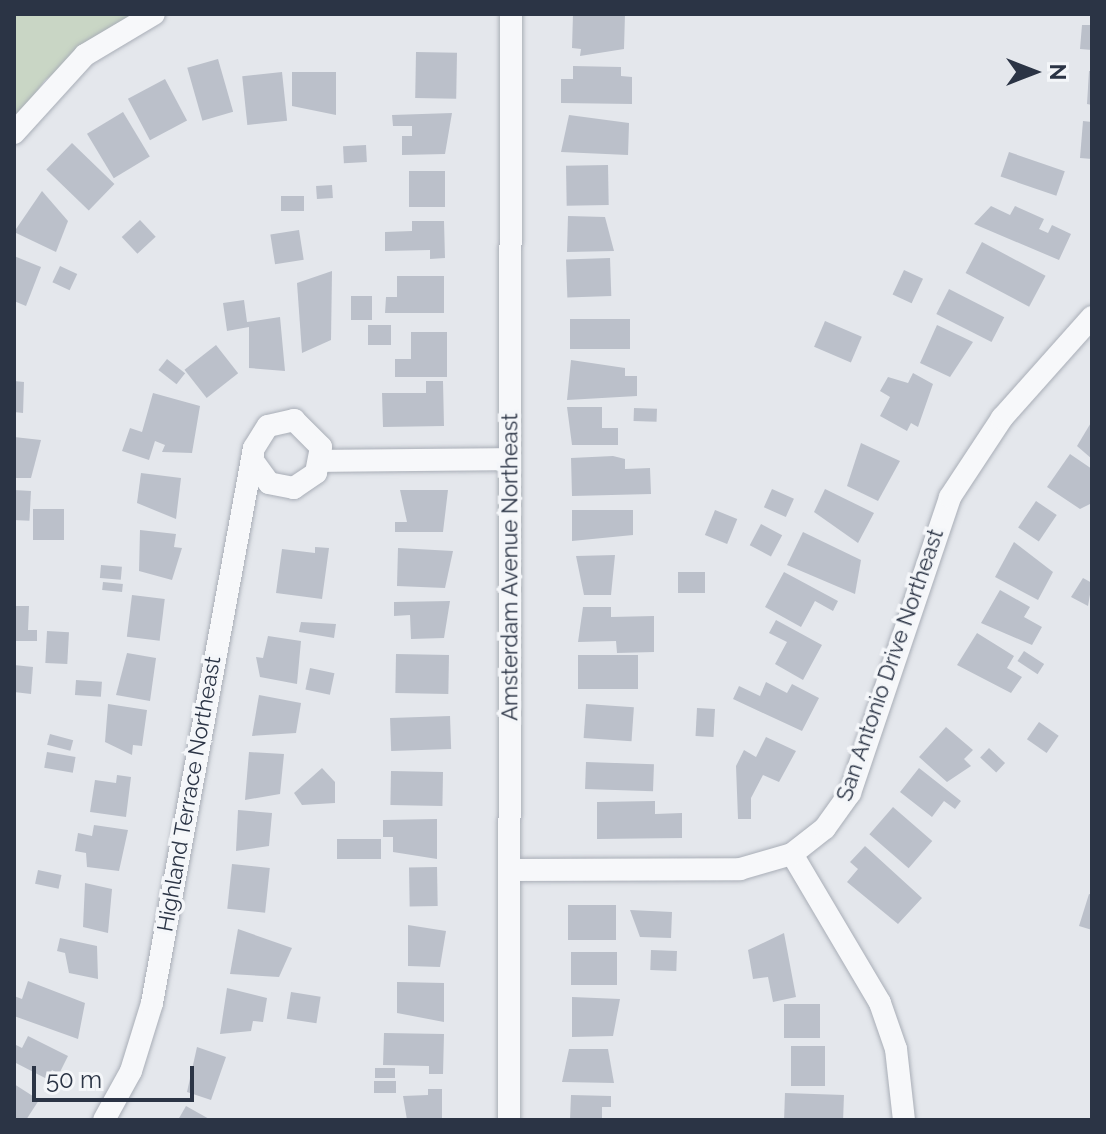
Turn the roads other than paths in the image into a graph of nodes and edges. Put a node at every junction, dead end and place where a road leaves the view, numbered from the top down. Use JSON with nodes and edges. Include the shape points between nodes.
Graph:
{"nodes":[{"id":1,"x":150,"y":14,"type":"edge"},
{"id":2,"x":511,"y":14,"type":"edge"},
{"id":3,"x":14,"y":133,"type":"edge"},
{"id":4,"x":1092,"y":317,"type":"edge"},
{"id":5,"x":510,"y":459,"type":"junction"},
{"id":6,"x":321,"y":461,"type":"junction"},
{"id":7,"x":254,"y":462,"type":"junction"},
{"id":8,"x":792,"y":854,"type":"junction"},
{"id":9,"x":509,"y":870,"type":"junction"},
{"id":10,"x":104,"y":1120,"type":"edge"},
{"id":11,"x":509,"y":1120,"type":"edge"},
{"id":12,"x":904,"y":1120,"type":"edge"}],
"edges":[{"from":1,"to":3,"type":"street","via":[[85,55]]},
{"from":2,"to":5,"type":"street","name":"Amsterdam Avenue Northeast"},
{"from":4,"to":8,"type":"street","name":"San Antonio Drive Northeast","via":[[1002,418],[950,497],[850,793],[825,828]]},
{"from":5,"to":6,"type":"street"},
{"from":5,"to":9,"type":"street","name":"Amsterdam Avenue Northeast"},
{"from":6,"to":7,"type":"street","via":[[294,488],[269,483]]},
{"from":6,"to":7,"type":"street","name":"Highland Terrace Northeast","via":[[306,425],[280,420],[258,436]]},
{"from":7,"to":10,"type":"street","name":"Highland Terrace Northeast","via":[[242,484],[152,1003],[131,1071]]},
{"from":8,"to":9,"type":"street","name":"San Antonio Drive Northeast","via":[[740,869]]},
{"from":8,"to":12,"type":"street","via":[[880,1003],[896,1049]]},
{"from":9,"to":11,"type":"street","name":"Amsterdam Avenue Northeast"}]}
